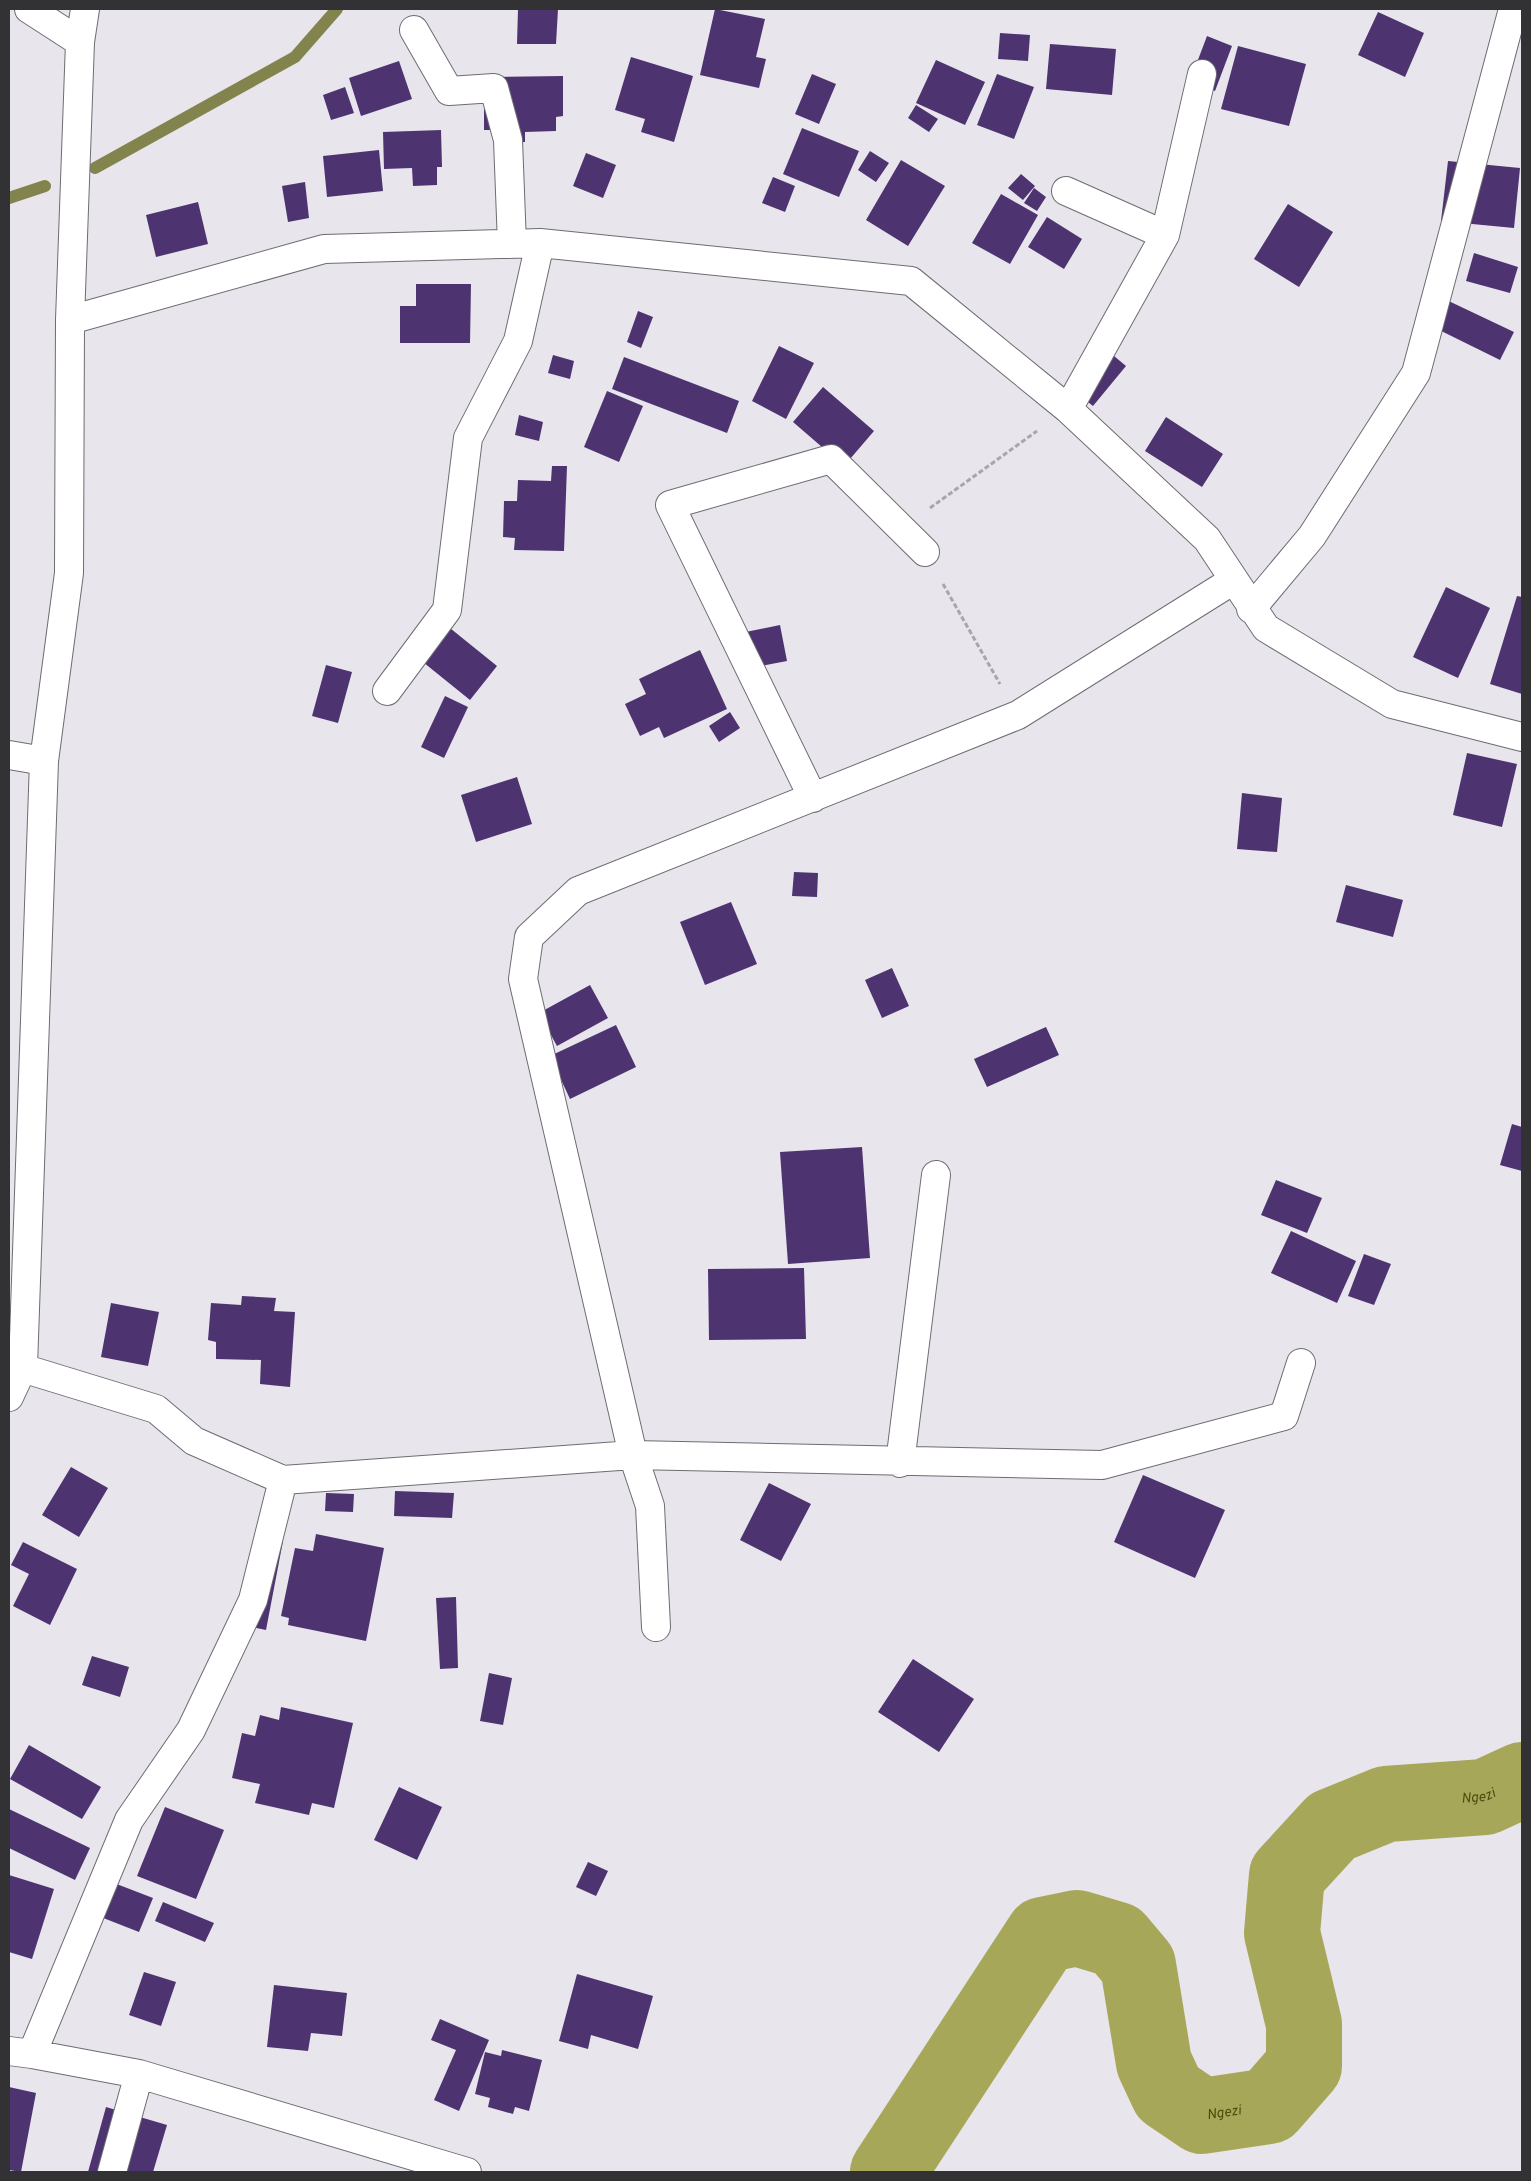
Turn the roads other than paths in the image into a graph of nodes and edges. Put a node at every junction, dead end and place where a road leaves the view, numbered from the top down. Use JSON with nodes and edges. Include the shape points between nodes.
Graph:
{"nodes":[{"id":1,"x":28,"y":9,"type":"edge"},
{"id":2,"x":86,"y":9,"type":"edge"},
{"id":3,"x":1513,"y":9,"type":"edge"},
{"id":4,"x":414,"y":30,"type":"dead end"},
{"id":5,"x":80,"y":42,"type":"junction"},
{"id":6,"x":1202,"y":74,"type":"dead end"},
{"id":7,"x":1066,"y":191,"type":"dead end"},
{"id":8,"x":1165,"y":235,"type":"junction"},
{"id":9,"x":540,"y":243,"type":"junction"},
{"id":10,"x":512,"y":244,"type":"junction"},
{"id":11,"x":70,"y":320,"type":"junction"},
{"id":12,"x":1068,"y":409,"type":"junction"},
{"id":13,"x":925,"y":552,"type":"road end"},
{"id":14,"x":1232,"y":581,"type":"junction"},
{"id":15,"x":1252,"y":609,"type":"junction"},
{"id":16,"x":387,"y":691,"type":"dead end"},
{"id":17,"x":1522,"y":737,"type":"edge"},
{"id":18,"x":9,"y":754,"type":"edge"},
{"id":19,"x":44,"y":761,"type":"junction"},
{"id":20,"x":813,"y":798,"type":"junction"},
{"id":21,"x":936,"y":1175,"type":"dead end"},
{"id":22,"x":1301,"y":1363,"type":"dead end"},
{"id":23,"x":16,"y":1366,"type":"edge"},
{"id":24,"x":9,"y":1398,"type":"edge"},
{"id":25,"x":633,"y":1455,"type":"junction"},
{"id":26,"x":900,"y":1462,"type":"junction"},
{"id":27,"x":283,"y":1480,"type":"junction"},
{"id":28,"x":656,"y":1627,"type":"dead end"},
{"id":29,"x":20,"y":2052,"type":"edge"},
{"id":30,"x":139,"y":2074,"type":"junction"},
{"id":31,"x":112,"y":2172,"type":"edge"},
{"id":32,"x":467,"y":2172,"type":"edge"}],
"edges":[{"from":1,"to":5,"type":"street"},
{"from":2,"to":5,"type":"street"},
{"from":3,"to":15,"type":"street","via":[[1416,373],[1312,536]]},
{"from":4,"to":10,"type":"street","via":[[449,91],[494,88],[508,140]]},
{"from":5,"to":11,"type":"street"},
{"from":6,"to":8,"type":"street"},
{"from":7,"to":8,"type":"street"},
{"from":8,"to":12,"type":"street"},
{"from":9,"to":10,"type":"street"},
{"from":9,"to":12,"type":"street","via":[[911,281]]},
{"from":9,"to":16,"type":"street","via":[[518,341],[468,438],[446,610]]},
{"from":10,"to":11,"type":"street","via":[[324,249]]},
{"from":11,"to":19,"type":"street","via":[[69,573]]},
{"from":12,"to":14,"type":"street","via":[[1207,539]]},
{"from":13,"to":20,"type":"street","via":[[831,459],[670,505]]},
{"from":14,"to":15,"type":"street"},
{"from":14,"to":20,"type":"street","via":[[1018,715]]},
{"from":15,"to":17,"type":"street","via":[[1266,628],[1392,704]]},
{"from":18,"to":19,"type":"street"},
{"from":19,"to":23,"type":"street"},
{"from":20,"to":25,"type":"street","via":[[578,891],[530,936],[523,979]]},
{"from":21,"to":26,"type":"street"},
{"from":22,"to":26,"type":"street","via":[[1284,1416],[1102,1465]]},
{"from":23,"to":24,"type":"street"},
{"from":23,"to":27,"type":"street","via":[[156,1410],[194,1441]]},
{"from":25,"to":26,"type":"street"},
{"from":25,"to":27,"type":"street"},
{"from":25,"to":28,"type":"street","via":[[650,1506]]},
{"from":27,"to":29,"type":"street","via":[[253,1600],[191,1730],[130,1820]]},
{"from":29,"to":30,"type":"street"},
{"from":30,"to":31,"type":"street"},
{"from":30,"to":32,"type":"street"}]}
